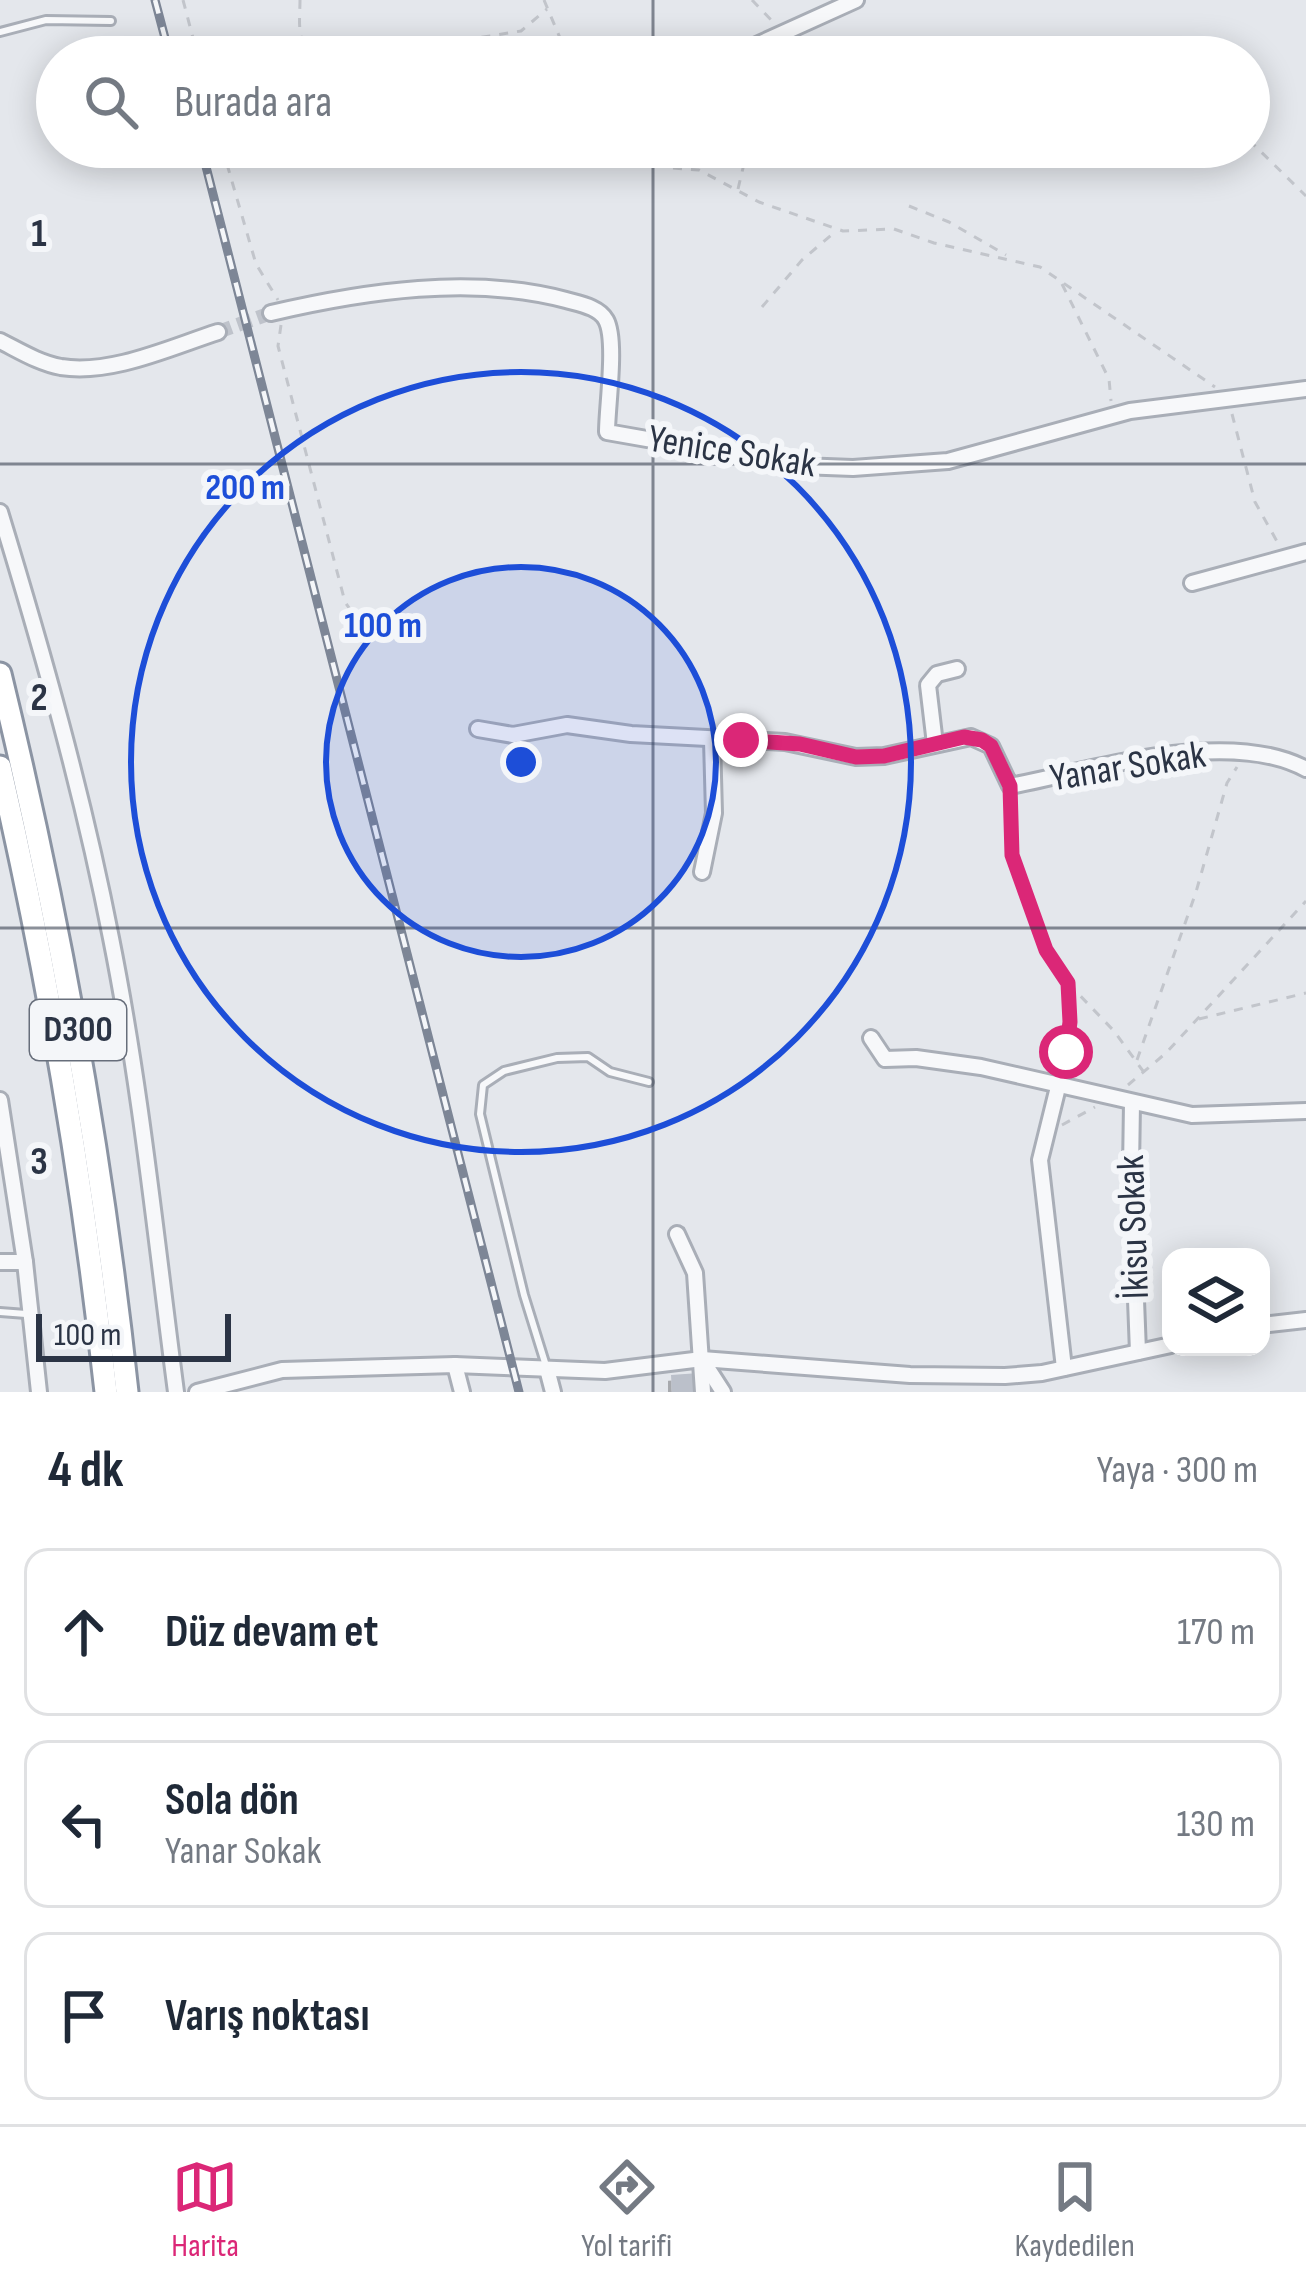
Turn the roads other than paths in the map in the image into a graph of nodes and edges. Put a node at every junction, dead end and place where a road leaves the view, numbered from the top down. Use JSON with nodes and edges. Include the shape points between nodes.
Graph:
{"nodes":[{"id":1,"x":856,"y":0,"type":"edge"},
{"id":2,"x":112,"y":21,"type":"dead end"},
{"id":3,"x":0,"y":32,"type":"edge"},
{"id":4,"x":778,"y":36,"type":"edge"},
{"id":5,"x":278,"y":311,"type":"tunnel mouth"},
{"id":6,"x":218,"y":332,"type":"tunnel mouth"},
{"id":7,"x":0,"y":341,"type":"edge"},
{"id":8,"x":1306,"y":389,"type":"edge"},
{"id":9,"x":0,"y":512,"type":"edge"},
{"id":10,"x":1306,"y":552,"type":"edge"},
{"id":11,"x":1192,"y":583,"type":"dead end"},
{"id":12,"x":957,"y":670,"type":"dead end"},
{"id":13,"x":0,"y":674,"type":"edge"},
{"id":14,"x":478,"y":729,"type":"dead end"},
{"id":15,"x":712,"y":740,"type":"junction"},
{"id":16,"x":935,"y":744,"type":"junction"},
{"id":17,"x":0,"y":767,"type":"edge"},
{"id":18,"x":1306,"y":769,"type":"edge"},
{"id":19,"x":702,"y":872,"type":"dead end"},
{"id":20,"x":871,"y":1038,"type":"dead end"},
{"id":21,"x":649,"y":1082,"type":"dead end"},
{"id":22,"x":1059,"y":1084,"type":"junction"},
{"id":23,"x":0,"y":1100,"type":"edge"},
{"id":24,"x":1132,"y":1103,"type":"junction"},
{"id":25,"x":1306,"y":1111,"type":"edge"},
{"id":26,"x":677,"y":1234,"type":"dead end"},
{"id":27,"x":0,"y":1262,"type":"edge"},
{"id":28,"x":26,"y":1262,"type":"junction"},
{"id":29,"x":0,"y":1312,"type":"edge"},
{"id":30,"x":32,"y":1315,"type":"junction"},
{"id":31,"x":1306,"y":1319,"type":"edge"},
{"id":32,"x":1270,"y":1324,"type":"edge"},
{"id":33,"x":1162,"y":1347,"type":"edge"},
{"id":34,"x":1138,"y":1352,"type":"junction"},
{"id":35,"x":702,"y":1359,"type":"junction"},
{"id":36,"x":455,"y":1365,"type":"junction"},
{"id":37,"x":1064,"y":1368,"type":"junction"},
{"id":38,"x":547,"y":1369,"type":"junction"},
{"id":39,"x":1042,"y":1373,"type":"junction"},
{"id":40,"x":39,"y":1392,"type":"edge"},
{"id":41,"x":106,"y":1392,"type":"edge"},
{"id":42,"x":127,"y":1392,"type":"edge"},
{"id":43,"x":176,"y":1392,"type":"edge"},
{"id":44,"x":197,"y":1392,"type":"edge"},
{"id":45,"x":462,"y":1392,"type":"edge"},
{"id":46,"x":553,"y":1392,"type":"edge"},
{"id":47,"x":703,"y":1392,"type":"edge"},
{"id":48,"x":723,"y":1392,"type":"edge"},
{"id":49,"x":1045,"y":1392,"type":"edge"}],
"edges":[{"from":1,"to":4,"type":"street"},
{"from":2,"to":3,"type":"lane","via":[[46,20]]},
{"from":5,"to":8,"type":"street","name":"Yenice Sokak","via":[[469,288],[573,302],[602,314],[610,330],[607,431],[800,466],[948,461],[1103,417]]},
{"from":6,"to":7,"type":"street","via":[[74,368]]},
{"from":9,"to":43,"type":"street","via":[[112,939]]},
{"from":10,"to":11,"type":"street"},
{"from":12,"to":16,"type":"street","via":[[928,685]]},
{"from":13,"to":42,"type":"highway","number":"D300","via":[[80,1037]]},
{"from":14,"to":15,"type":"street","name":"Yanar Sokak","via":[[514,735],[567,725]]},
{"from":15,"to":16,"type":"street","name":"Yanar Sokak","via":[[785,742],[856,757]]},
{"from":15,"to":19,"type":"street","via":[[714,813]]},
{"from":16,"to":18,"type":"street","name":"Yanar Sokak","via":[[986,742],[1010,786],[1195,753],[1273,755]]},
{"from":17,"to":41,"type":"highway","number":"D300","via":[[58,1042]]},
{"from":20,"to":22,"type":"street","via":[[885,1059],[949,1062]]},
{"from":21,"to":38,"type":"lane","via":[[588,1057],[504,1071],[483,1085],[480,1114]]},
{"from":22,"to":24,"type":"street"},
{"from":22,"to":37,"type":"street","via":[[1040,1160]]},
{"from":23,"to":28,"type":"street"},
{"from":24,"to":25,"type":"street","via":[[1192,1115]]},
{"from":24,"to":34,"type":"street","name":"İkisu Sokak"},
{"from":26,"to":35,"type":"street","via":[[695,1273]]},
{"from":27,"to":28,"type":"street"},
{"from":28,"to":30,"type":"street"},
{"from":29,"to":30,"type":"lane"},
{"from":30,"to":40,"type":"street"},
{"from":31,"to":32,"type":"street"},
{"from":33,"to":34,"type":"street"},
{"from":34,"to":37,"type":"street"},
{"from":35,"to":38,"type":"street"},
{"from":35,"to":39,"type":"street","via":[[939,1377]]},
{"from":35,"to":47,"type":"street"},
{"from":35,"to":48,"type":"street"},
{"from":36,"to":38,"type":"street"},
{"from":36,"to":44,"type":"street","via":[[282,1370]]},
{"from":36,"to":45,"type":"street"},
{"from":37,"to":39,"type":"street"},
{"from":38,"to":46,"type":"street"},
{"from":39,"to":49,"type":"street"}]}
